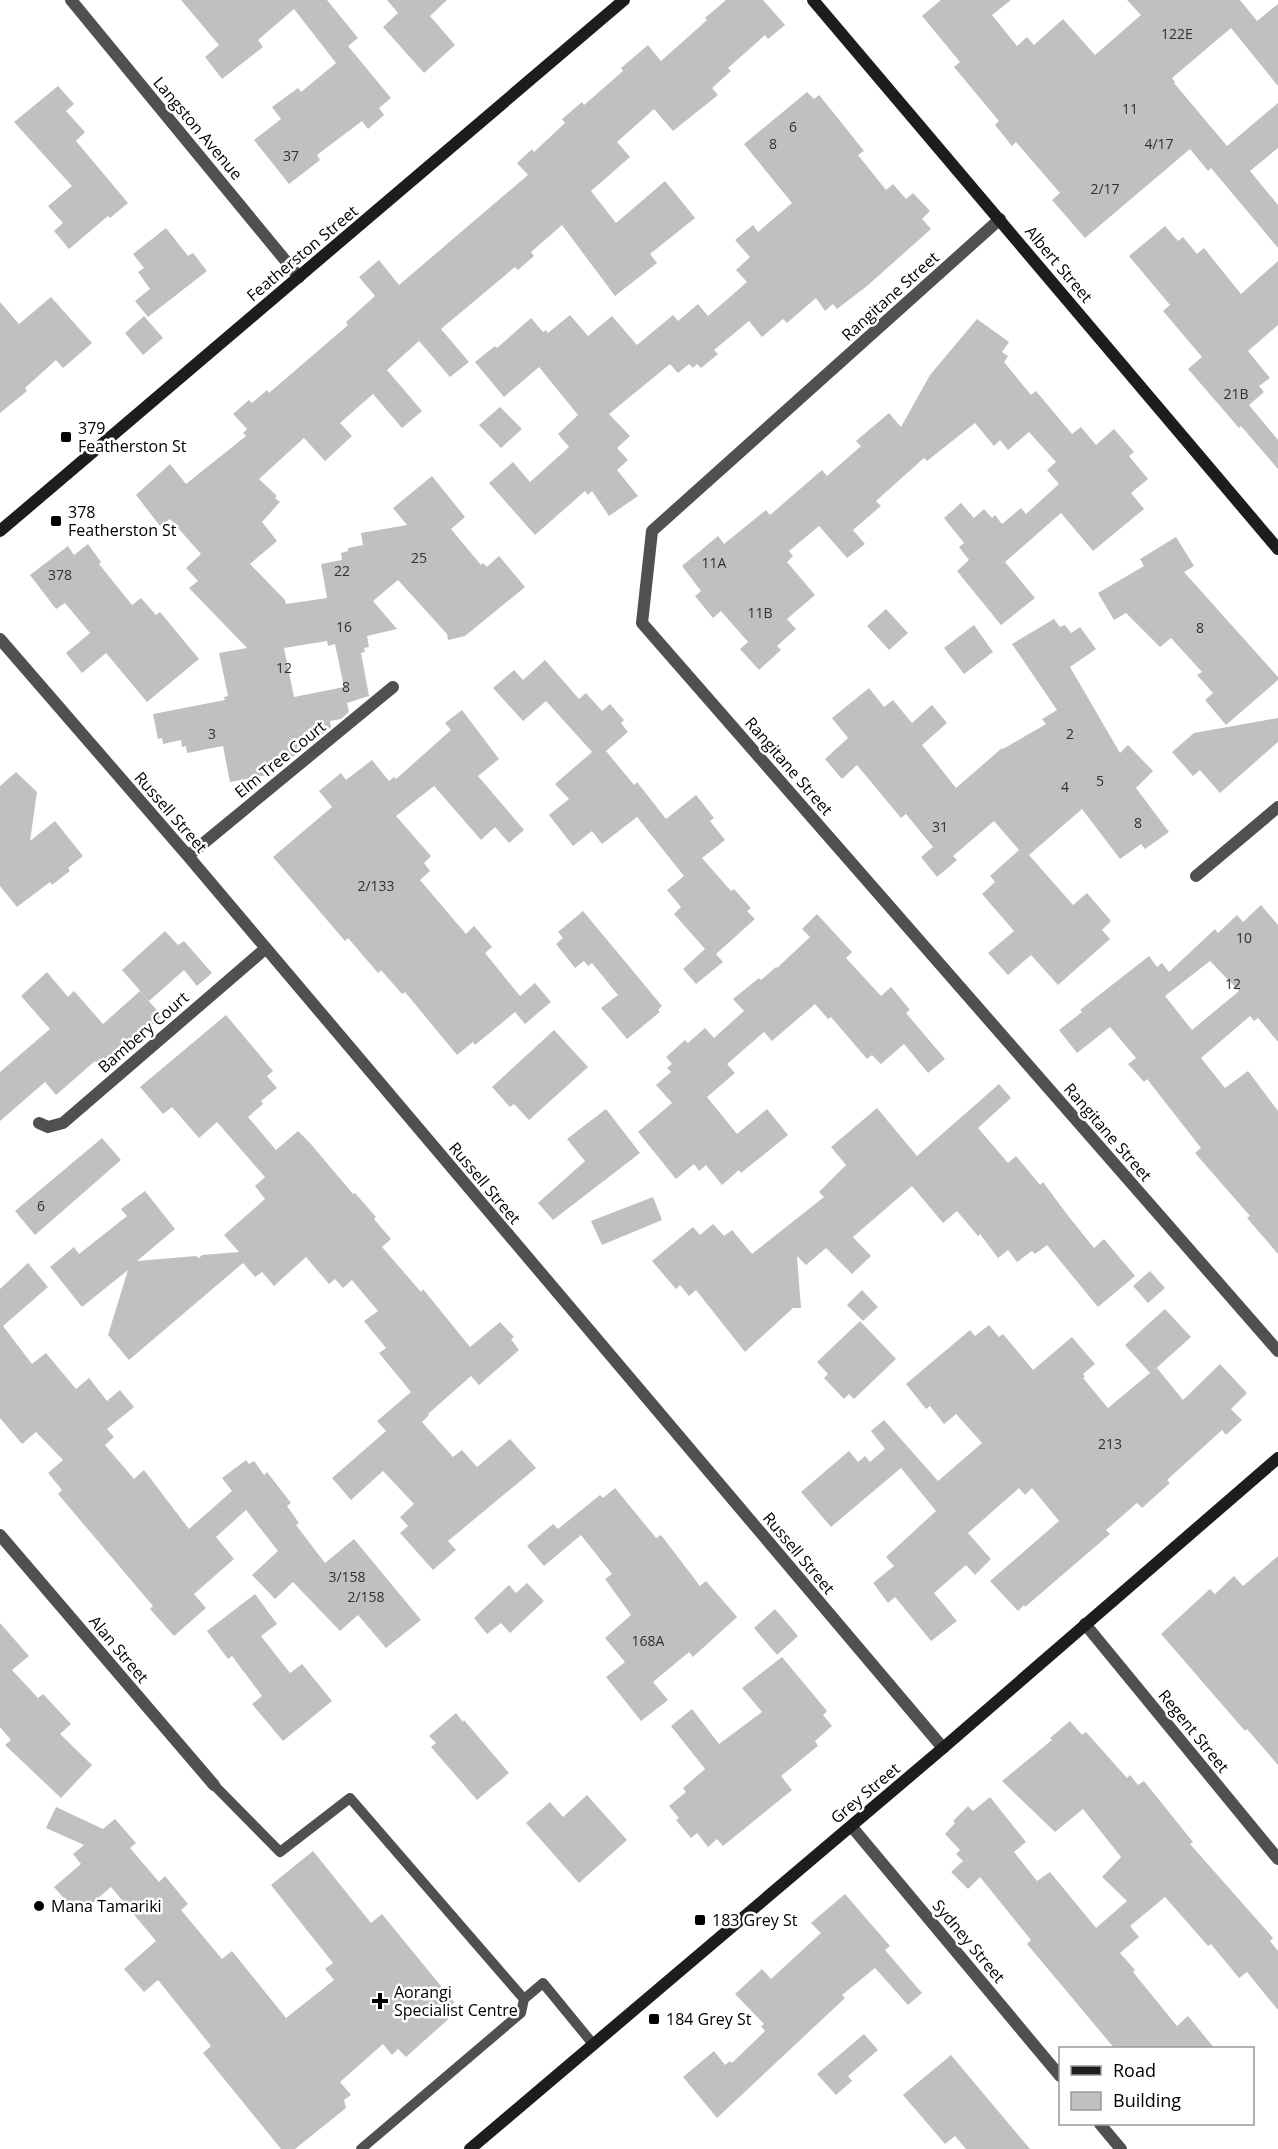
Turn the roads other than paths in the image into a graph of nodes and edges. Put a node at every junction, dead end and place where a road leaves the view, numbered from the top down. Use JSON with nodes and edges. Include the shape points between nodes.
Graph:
{"nodes":[{"id":1,"x":70,"y":0,"type":"edge"},
{"id":2,"x":624,"y":0,"type":"edge"},
{"id":3,"x":813,"y":0,"type":"edge"},
{"id":4,"x":1000,"y":219,"type":"junction"},
{"id":5,"x":299,"y":277,"type":"junction"},
{"id":6,"x":0,"y":531,"type":"edge"},
{"id":7,"x":1278,"y":549,"type":"edge"},
{"id":8,"x":0,"y":639,"type":"edge"},
{"id":9,"x":393,"y":687,"type":"dead end"},
{"id":10,"x":1278,"y":807,"type":"edge"},
{"id":11,"x":188,"y":856,"type":"junction"},
{"id":12,"x":1196,"y":876,"type":"dead end"},
{"id":13,"x":265,"y":949,"type":"junction"},
{"id":14,"x":39,"y":1123,"type":"dead end"},
{"id":15,"x":1278,"y":1351,"type":"edge"},
{"id":16,"x":1278,"y":1458,"type":"edge"},
{"id":17,"x":0,"y":1534,"type":"edge"},
{"id":18,"x":1085,"y":1624,"type":"junction"},
{"id":19,"x":943,"y":1748,"type":"junction"},
{"id":20,"x":214,"y":1785,"type":"joint"},
{"id":21,"x":852,"y":1827,"type":"junction"},
{"id":22,"x":1278,"y":1860,"type":"edge"},
{"id":23,"x":524,"y":1999,"type":"junction"},
{"id":24,"x":593,"y":2044,"type":"junction"},
{"id":25,"x":1059,"y":2075,"type":"edge"},
{"id":26,"x":1101,"y":2125,"type":"edge"},
{"id":27,"x":362,"y":2149,"type":"edge"},
{"id":28,"x":470,"y":2149,"type":"edge"},
{"id":29,"x":1121,"y":2149,"type":"edge"}],
"edges":[{"from":1,"to":5,"type":"street","name":"Langston Avenue"},
{"from":2,"to":5,"type":"street","name":"Featherston Street"},
{"from":3,"to":4,"type":"street","name":"Albert Street"},
{"from":4,"to":7,"type":"street","name":"Albert Street"},
{"from":4,"to":15,"type":"street","name":"Rangitane Street","via":[[652,531],[642,623]]},
{"from":5,"to":6,"type":"street","name":"Featherston Street"},
{"from":8,"to":11,"type":"street","name":"Russell Street"},
{"from":9,"to":11,"type":"street","name":"Elm Tree Court"},
{"from":10,"to":12,"type":"street"},
{"from":11,"to":13,"type":"street","name":"Russell Street"},
{"from":13,"to":14,"type":"street","name":"Bambery Court","via":[[63,1123],[48,1127]]},
{"from":13,"to":19,"type":"street","name":"Russell Street"},
{"from":16,"to":18,"type":"street","name":"Grey Street"},
{"from":17,"to":20,"type":"street","name":"Alan Street"},
{"from":18,"to":19,"type":"street","name":"Grey Street"},
{"from":18,"to":22,"type":"street","name":"Regent Street"},
{"from":19,"to":21,"type":"street","name":"Grey Street"},
{"from":20,"to":23,"type":"lane","via":[[280,1852],[350,1798]]},
{"from":21,"to":24,"type":"street","name":"Grey Street"},
{"from":21,"to":25,"type":"street","name":"Sydney Street"},
{"from":23,"to":24,"type":"lane","via":[[543,1983]]},
{"from":23,"to":27,"type":"lane","via":[[521,2013]]},
{"from":24,"to":28,"type":"street","name":"Grey Street"},
{"from":26,"to":29,"type":"street"}]}
